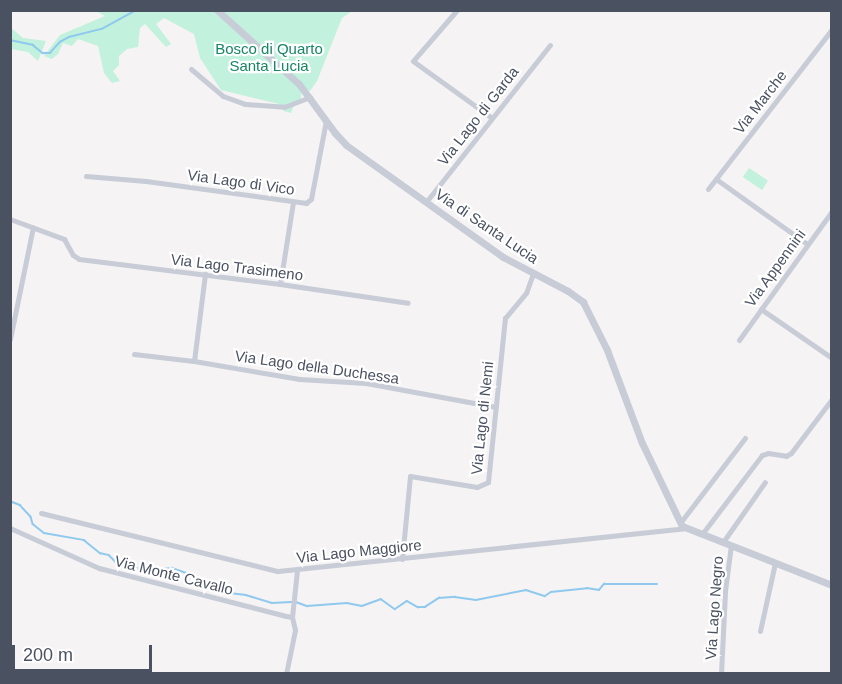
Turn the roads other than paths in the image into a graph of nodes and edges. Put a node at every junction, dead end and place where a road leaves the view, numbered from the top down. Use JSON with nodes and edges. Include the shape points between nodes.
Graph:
{"nodes":[{"id":1,"x":217,"y":10,"type":"edge"},
{"id":2,"x":457,"y":10,"type":"edge"},
{"id":3,"x":831,"y":29,"type":"edge"},
{"id":4,"x":550,"y":45,"type":"dead end"},
{"id":5,"x":191,"y":69,"type":"dead end"},
{"id":6,"x":310,"y":97,"type":"junction"},
{"id":7,"x":492,"y":118,"type":"junction"},
{"id":8,"x":326,"y":120,"type":"junction"},
{"id":9,"x":86,"y":176,"type":"dead end"},
{"id":10,"x":716,"y":179,"type":"junction"},
{"id":11,"x":708,"y":189,"type":"dead end"},
{"id":12,"x":293,"y":202,"type":"junction"},
{"id":13,"x":426,"y":202,"type":"junction"},
{"id":14,"x":831,"y":211,"type":"edge"},
{"id":15,"x":10,"y":219,"type":"edge"},
{"id":16,"x":33,"y":227,"type":"junction"},
{"id":17,"x":807,"y":244,"type":"junction"},
{"id":18,"x":205,"y":274,"type":"junction"},
{"id":19,"x":533,"y":274,"type":"junction"},
{"id":20,"x":280,"y":284,"type":"junction"},
{"id":21,"x":408,"y":303,"type":"dead end"},
{"id":22,"x":761,"y":309,"type":"junction"},
{"id":23,"x":10,"y":339,"type":"edge"},
{"id":24,"x":739,"y":340,"type":"dead end"},
{"id":25,"x":134,"y":354,"type":"dead end"},
{"id":26,"x":831,"y":358,"type":"edge"},
{"id":27,"x":194,"y":361,"type":"junction"},
{"id":28,"x":831,"y":399,"type":"edge"},
{"id":29,"x":496,"y":407,"type":"junction"},
{"id":30,"x":745,"y":438,"type":"dead end"},
{"id":31,"x":765,"y":482,"type":"dead end"},
{"id":32,"x":41,"y":513,"type":"dead end"},
{"id":33,"x":682,"y":525,"type":"junction"},
{"id":34,"x":10,"y":528,"type":"edge"},
{"id":35,"x":702,"y":534,"type":"junction"},
{"id":36,"x":723,"y":542,"type":"junction"},
{"id":37,"x":731,"y":545,"type":"junction"},
{"id":38,"x":402,"y":559,"type":"junction"},
{"id":39,"x":775,"y":563,"type":"junction"},
{"id":40,"x":297,"y":570,"type":"junction"},
{"id":41,"x":830,"y":582,"type":"edge"},
{"id":42,"x":292,"y":616,"type":"junction"},
{"id":43,"x":760,"y":631,"type":"dead end"},
{"id":44,"x":286,"y":674,"type":"edge"},
{"id":45,"x":721,"y":674,"type":"edge"}],
"edges":[{"from":1,"to":6,"type":"street","name":"Via di Santa Lucia"},
{"from":2,"to":7,"type":"street","via":[[413,61]]},
{"from":3,"to":10,"type":"street","name":"Via Marche"},
{"from":4,"to":7,"type":"street","name":"Via Lago di Garda"},
{"from":5,"to":6,"type":"street","via":[[219,93],[240,102],[287,106]]},
{"from":6,"to":8,"type":"street","name":"Via di Santa Lucia"},
{"from":7,"to":13,"type":"street","name":"Via Lago di Garda"},
{"from":8,"to":12,"type":"street","name":"Via Lago di Vico","via":[[311,200]]},
{"from":8,"to":13,"type":"street","name":"Via di Santa Lucia","via":[[346,145]]},
{"from":9,"to":12,"type":"street","name":"Via Lago di Vico","via":[[146,180]]},
{"from":10,"to":11,"type":"street","name":"Via Marche"},
{"from":10,"to":17,"type":"street"},
{"from":12,"to":20,"type":"street"},
{"from":13,"to":19,"type":"street","name":"Via di Santa Lucia"},
{"from":14,"to":17,"type":"street","name":"Via Appennini"},
{"from":15,"to":16,"type":"street","name":"Via Lago Trasimeno"},
{"from":16,"to":18,"type":"street","name":"Via Lago Trasimeno","via":[[63,238],[79,259]]},
{"from":16,"to":23,"type":"street"},
{"from":17,"to":22,"type":"street","name":"Via Appennini"},
{"from":18,"to":20,"type":"street","name":"Via Lago Trasimeno"},
{"from":18,"to":27,"type":"street"},
{"from":19,"to":29,"type":"street","name":"Via Lago di Nemi","via":[[526,293],[505,318]]},
{"from":19,"to":33,"type":"street","name":"Via di Santa Lucia","via":[[573,294],[590,311],[642,443]]},
{"from":20,"to":21,"type":"street","name":"Via Lago Trasimeno"},
{"from":22,"to":24,"type":"street","name":"Via Appennini"},
{"from":22,"to":26,"type":"street"},
{"from":25,"to":27,"type":"street","name":"Via Lago della Duchessa"},
{"from":27,"to":29,"type":"street","name":"Via Lago della Duchessa","via":[[299,379],[366,383]]},
{"from":28,"to":35,"type":"street","via":[[791,453],[761,456]]},
{"from":29,"to":38,"type":"street","name":"Via Lago di Nemi","via":[[485,486],[410,476]]},
{"from":30,"to":33,"type":"street"},
{"from":31,"to":36,"type":"street"},
{"from":32,"to":40,"type":"street","name":"Via Lago Maggiore","via":[[265,568]]},
{"from":33,"to":35,"type":"street"},
{"from":33,"to":38,"type":"street","name":"Via Lago Maggiore"},
{"from":34,"to":42,"type":"street","name":"Via Monte Cavallo","via":[[99,568]]},
{"from":35,"to":36,"type":"street"},
{"from":36,"to":37,"type":"street"},
{"from":37,"to":39,"type":"street"},
{"from":37,"to":45,"type":"street","name":"Via Lago Negro"},
{"from":38,"to":40,"type":"street","name":"Via Lago Maggiore"},
{"from":39,"to":41,"type":"street"},
{"from":39,"to":43,"type":"street"},
{"from":40,"to":42,"type":"street"},
{"from":42,"to":44,"type":"street","via":[[295,630]]}]}
